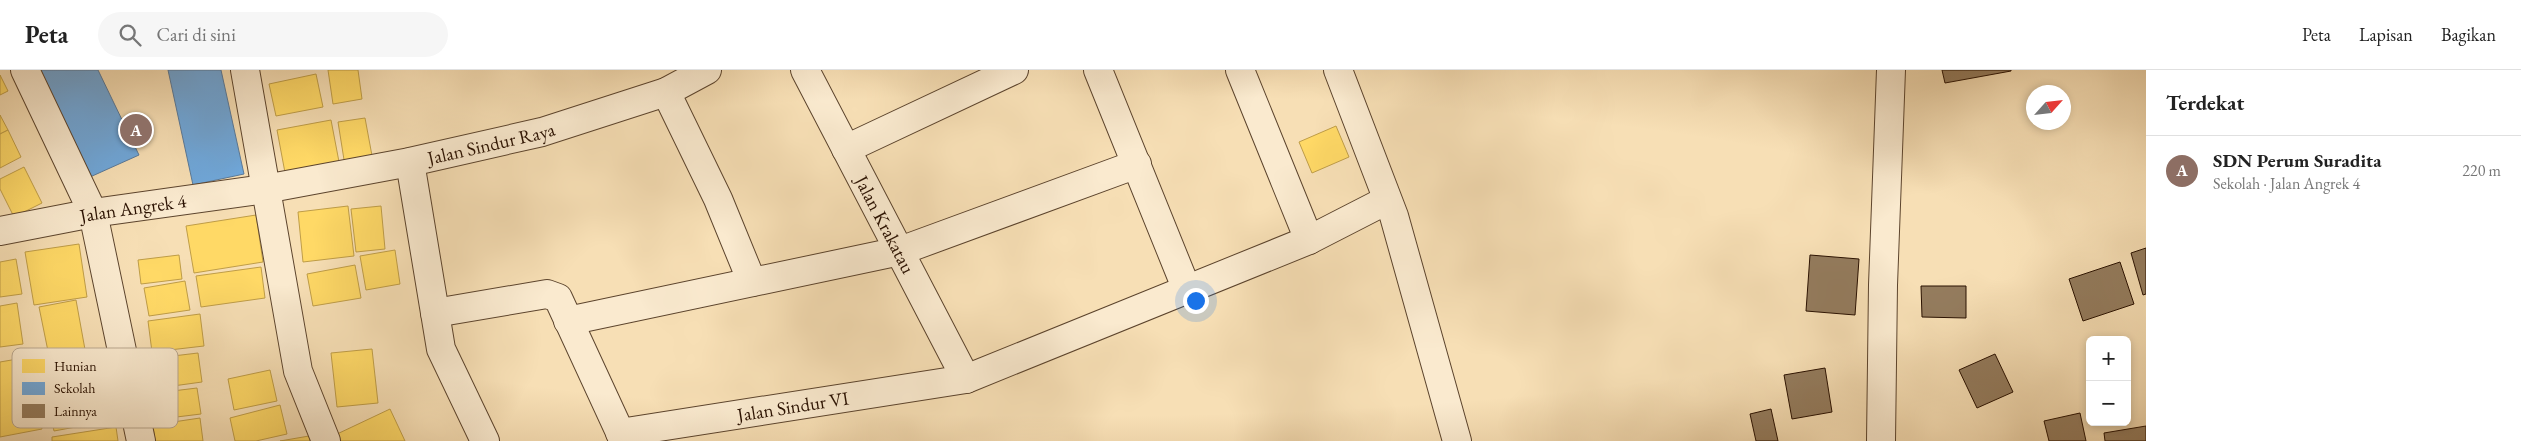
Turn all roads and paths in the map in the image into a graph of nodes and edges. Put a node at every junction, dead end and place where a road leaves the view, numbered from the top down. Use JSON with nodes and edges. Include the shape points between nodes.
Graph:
{"nodes":[{"id":1,"x":25,"y":70,"type":"edge"},
{"id":2,"x":246,"y":70,"type":"edge"},
{"id":3,"x":707,"y":70,"type":"edge"},
{"id":4,"x":805,"y":70,"type":"edge"},
{"id":5,"x":1014,"y":70,"type":"edge"},
{"id":6,"x":1098,"y":70,"type":"edge"},
{"id":7,"x":1240,"y":70,"type":"edge"},
{"id":8,"x":1338,"y":70,"type":"edge"},
{"id":9,"x":1891,"y":70,"type":"edge"},
{"id":10,"x":966,"y":79,"type":"edge"},
{"id":11,"x":666,"y":92,"type":"junction"},
{"id":12,"x":846,"y":149,"type":"junction"},
{"id":13,"x":410,"y":162,"type":"junction"},
{"id":14,"x":1137,"y":164,"type":"junction"},
{"id":15,"x":265,"y":188,"type":"junction"},
{"id":16,"x":1387,"y":200,"type":"junction"},
{"id":17,"x":93,"y":213,"type":"junction"},
{"id":18,"x":0,"y":231,"type":"edge"},
{"id":19,"x":1309,"y":240,"type":"junction"},
{"id":20,"x":900,"y":251,"type":"junction"},
{"id":21,"x":752,"y":282,"type":"junction"},
{"id":22,"x":1187,"y":290,"type":"junction"},
{"id":23,"x":435,"y":313,"type":"junction"},
{"id":24,"x":568,"y":321,"type":"junction"},
{"id":25,"x":121,"y":348,"type":"edge"},
{"id":26,"x":966,"y":379,"type":"junction"},
{"id":27,"x":138,"y":428,"type":"edge"},
{"id":28,"x":622,"y":437,"type":"edge"},
{"id":29,"x":141,"y":441,"type":"edge"},
{"id":30,"x":326,"y":441,"type":"edge"},
{"id":31,"x":484,"y":441,"type":"edge"},
{"id":32,"x":1457,"y":441,"type":"edge"},
{"id":33,"x":1881,"y":441,"type":"edge"}],
"edges":[{"from":1,"to":17,"type":"street"},
{"from":2,"to":15,"type":"street"},
{"from":3,"to":11,"type":"street","name":"Jalan Sindur Raya"},
{"from":4,"to":12,"type":"street","name":"Jalan Krakatau"},
{"from":5,"to":10,"type":"street"},
{"from":6,"to":14,"type":"street"},
{"from":7,"to":19,"type":"street"},
{"from":8,"to":16,"type":"street"},
{"from":9,"to":33,"type":"street"},
{"from":10,"to":12,"type":"street"},
{"from":11,"to":13,"type":"street","name":"Jalan Sindur Raya","via":[[542,132]]},
{"from":11,"to":21,"type":"street","via":[[718,199]]},
{"from":12,"to":20,"type":"street","name":"Jalan Krakatau"},
{"from":13,"to":15,"type":"street","name":"Jalan Sindur Raya"},
{"from":13,"to":23,"type":"street"},
{"from":14,"to":20,"type":"street"},
{"from":14,"to":22,"type":"street"},
{"from":15,"to":17,"type":"street","name":"Jalan Angrek 4"},
{"from":15,"to":30,"type":"street","via":[[298,372]]},
{"from":16,"to":19,"type":"street","name":"Jalan Sindur VI"},
{"from":16,"to":32,"type":"street"},
{"from":17,"to":18,"type":"street","name":"Jalan Angrek 4"},
{"from":17,"to":25,"type":"street"},
{"from":19,"to":22,"type":"street","name":"Jalan Sindur VI"},
{"from":20,"to":21,"type":"street"},
{"from":20,"to":26,"type":"street","name":"Jalan Krakatau"},
{"from":21,"to":24,"type":"street"},
{"from":22,"to":26,"type":"street","name":"Jalan Sindur VI"},
{"from":23,"to":24,"type":"street","via":[[547,294],[558,298]]},
{"from":23,"to":31,"type":"street","via":[[441,350]]},
{"from":24,"to":28,"type":"street"},
{"from":26,"to":28,"type":"street","name":"Jalan Sindur VI"},
{"from":27,"to":29,"type":"street"}]}
